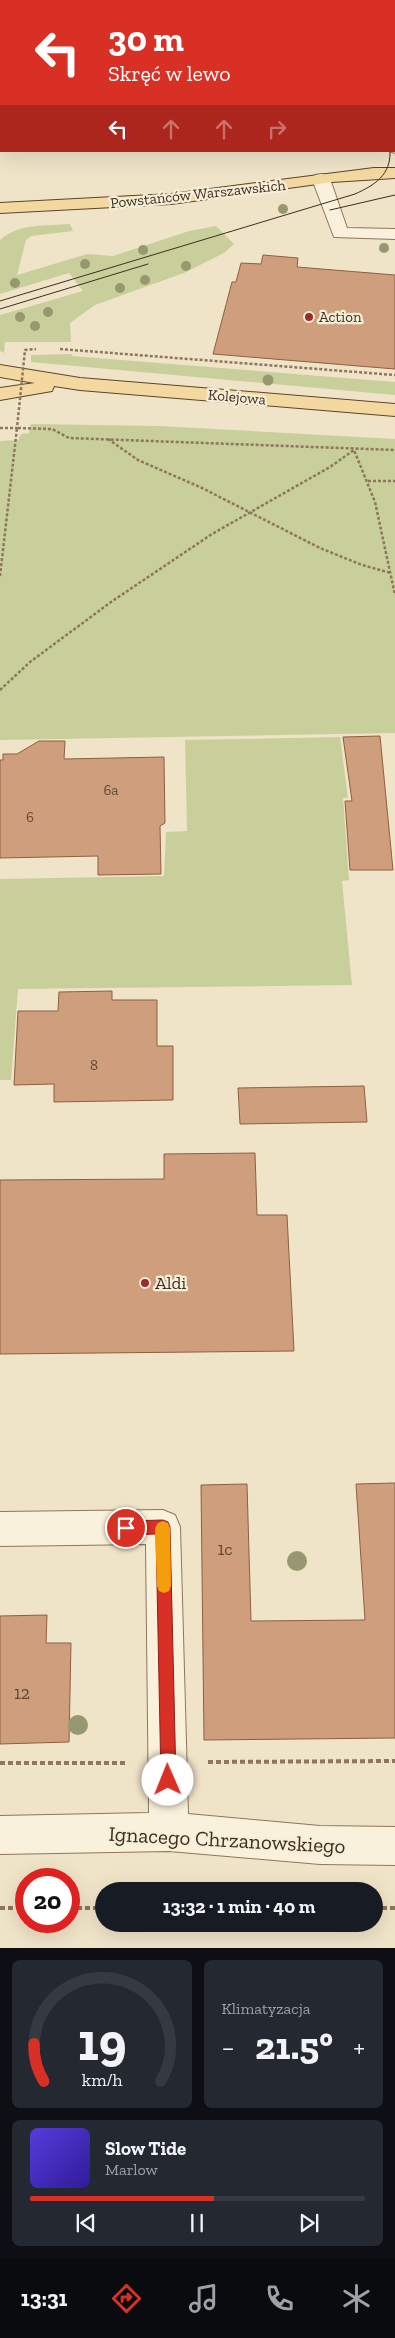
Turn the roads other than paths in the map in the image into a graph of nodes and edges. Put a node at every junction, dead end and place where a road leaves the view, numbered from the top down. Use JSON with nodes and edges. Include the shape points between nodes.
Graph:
{"nodes":[{"id":1,"x":395,"y":173,"type":"edge"},
{"id":2,"x":321,"y":179,"type":"junction"},
{"id":3,"x":0,"y":208,"type":"edge"},
{"id":4,"x":395,"y":234,"type":"edge"},
{"id":5,"x":0,"y":371,"type":"edge"},
{"id":6,"x":80,"y":384,"type":"junction"},
{"id":7,"x":0,"y":394,"type":"edge"},
{"id":8,"x":395,"y":410,"type":"edge"},
{"id":9,"x":0,"y":1529,"type":"edge"},
{"id":10,"x":169,"y":1832,"type":"junction"},
{"id":11,"x":0,"y":1835,"type":"edge"},
{"id":12,"x":395,"y":1846,"type":"edge"}],
"edges":[{"from":1,"to":2,"type":"main road","name":"Powstańców Warszawskich"},
{"from":2,"to":3,"type":"main road","name":"Powstańców Warszawskich","via":[[177,198]]},
{"from":2,"to":4,"type":"street","via":[[340,233]]},
{"from":5,"to":6,"type":"main road","name":"Kolejowa"},
{"from":6,"to":7,"type":"main road","name":"Kolejowa"},
{"from":6,"to":8,"type":"main road","name":"Kolejowa"},
{"from":9,"to":10,"type":"street","via":[[163,1527]]},
{"from":10,"to":11,"type":"street","name":"Ignacego Chrzanowskiego"},
{"from":10,"to":12,"type":"street","name":"Ignacego Chrzanowskiego","via":[[320,1845]]}]}
